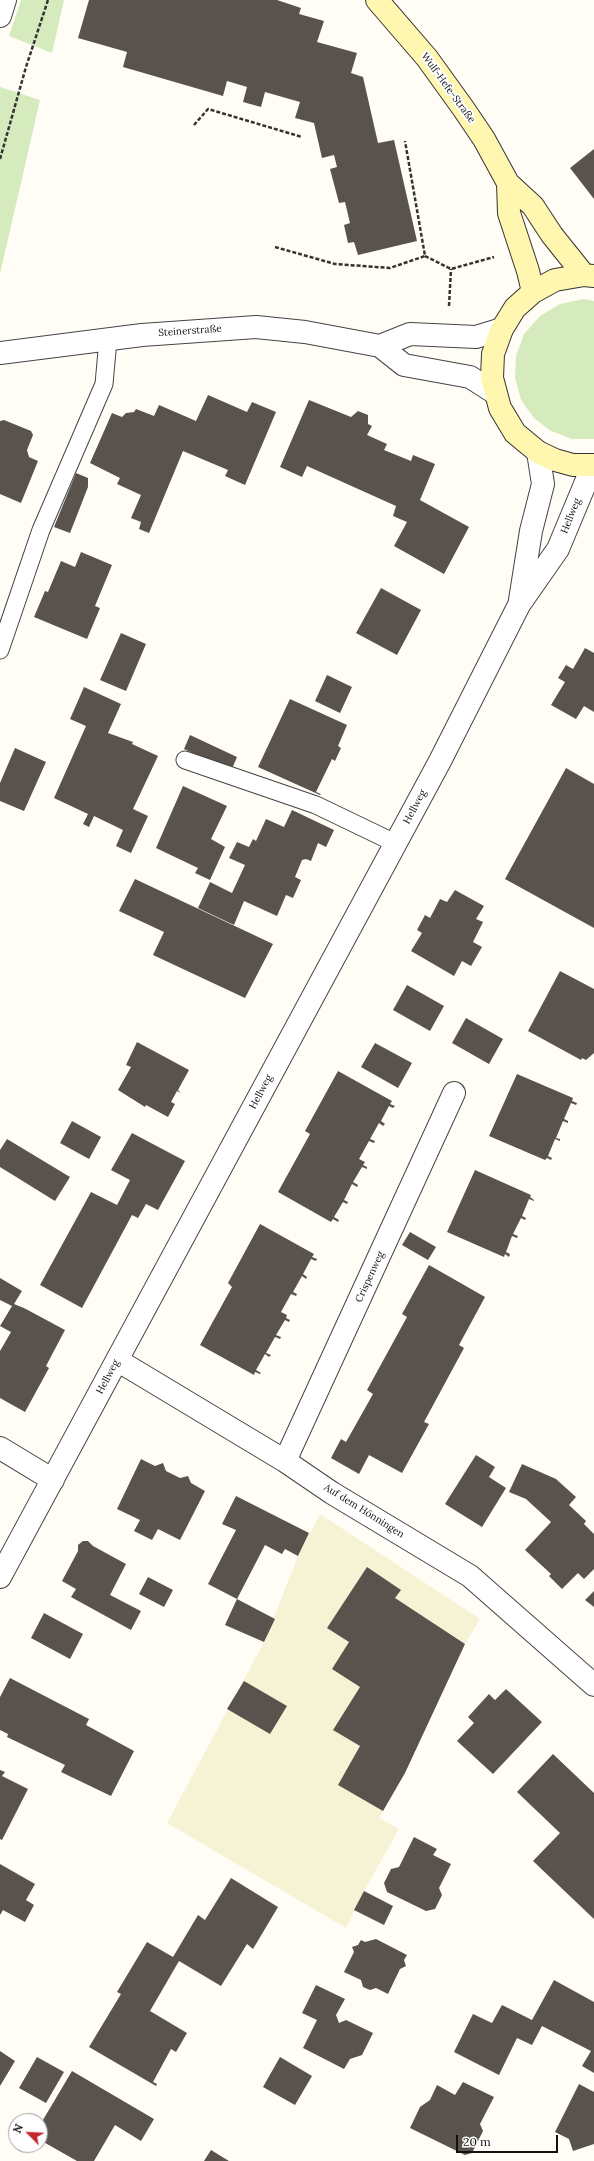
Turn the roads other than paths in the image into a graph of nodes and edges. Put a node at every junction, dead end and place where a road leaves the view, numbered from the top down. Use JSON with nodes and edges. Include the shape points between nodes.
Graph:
{"nodes":[{"id":1,"x":6,"y":0,"type":"edge"},
{"id":2,"x":377,"y":0,"type":"edge"},
{"id":3,"x":0,"y":16,"type":"edge"},
{"id":4,"x":508,"y":183,"type":"junction"},
{"id":5,"x":589,"y":276,"type":"edge"},
{"id":6,"x":533,"y":292,"type":"junction"},
{"id":7,"x":502,"y":329,"type":"junction"},
{"id":8,"x":108,"y":340,"type":"junction"},
{"id":9,"x":380,"y":346,"type":"junction"},
{"id":10,"x":0,"y":353,"type":"edge"},
{"id":11,"x":495,"y":393,"type":"junction"},
{"id":12,"x":538,"y":452,"type":"junction"},
{"id":13,"x":594,"y":465,"type":"edge"},
{"id":14,"x":519,"y":605,"type":"junction"},
{"id":15,"x":0,"y":650,"type":"edge"},
{"id":16,"x":185,"y":760,"type":"dead end"},
{"id":17,"x":395,"y":843,"type":"junction"},
{"id":18,"x":454,"y":1093,"type":"dead end"},
{"id":19,"x":117,"y":1360,"type":"junction"},
{"id":20,"x":0,"y":1448,"type":"edge"},
{"id":21,"x":285,"y":1461,"type":"junction"},
{"id":22,"x":54,"y":1480,"type":"junction"},
{"id":23,"x":0,"y":1577,"type":"edge"},
{"id":24,"x":594,"y":1685,"type":"edge"}],
"edges":[{"from":1,"to":3,"type":"street"},
{"from":2,"to":4,"type":"street","name":"Wulf-Hefe-Straße","via":[[427,58],[463,108],[484,139]]},
{"from":4,"to":5,"type":"street","name":"Wulf-Hefe-Straße","via":[[533,206],[552,235]]},
{"from":4,"to":6,"type":"street","name":"Wulf-Hefe-Straße","via":[[508,213]]},
{"from":5,"to":6,"type":"street","via":[[555,280]]},
{"from":6,"to":7,"type":"street","via":[[515,308]]},
{"from":7,"to":9,"type":"street","via":[[476,337],[410,334]]},
{"from":7,"to":11,"type":"street","via":[[493,354],[492,378]]},
{"from":8,"to":9,"type":"street","name":"Steinerstraße","via":[[192,330],[256,327],[305,332]]},
{"from":8,"to":10,"type":"street","name":"Steinerstraße"},
{"from":8,"to":15,"type":"lane","via":[[104,384],[41,530]]},
{"from":9,"to":11,"type":"street","name":"Steinerstraße","via":[[404,365],[470,377]]},
{"from":11,"to":12,"type":"street","via":[[500,408],[515,433]]},
{"from":12,"to":13,"type":"street","via":[[573,465]]},
{"from":12,"to":14,"type":"street","name":"Hellweg","via":[[543,484],[531,531]]},
{"from":13,"to":14,"type":"street","name":"Hellweg","via":[[558,549]]},
{"from":14,"to":17,"type":"street","name":"Hellweg","via":[[440,761]]},
{"from":16,"to":17,"type":"lane","via":[[316,805]]},
{"from":17,"to":19,"type":"street","name":"Hellweg"},
{"from":18,"to":21,"type":"street","name":"Crispenweg"},
{"from":19,"to":21,"type":"street","name":"Auf dem Hönningen"},
{"from":19,"to":22,"type":"street","name":"Hellweg"},
{"from":20,"to":22,"type":"street"},
{"from":21,"to":24,"type":"street","name":"Auf dem Hönningen","via":[[332,1493],[470,1576]]},
{"from":22,"to":23,"type":"street","name":"Hellweg"}]}
